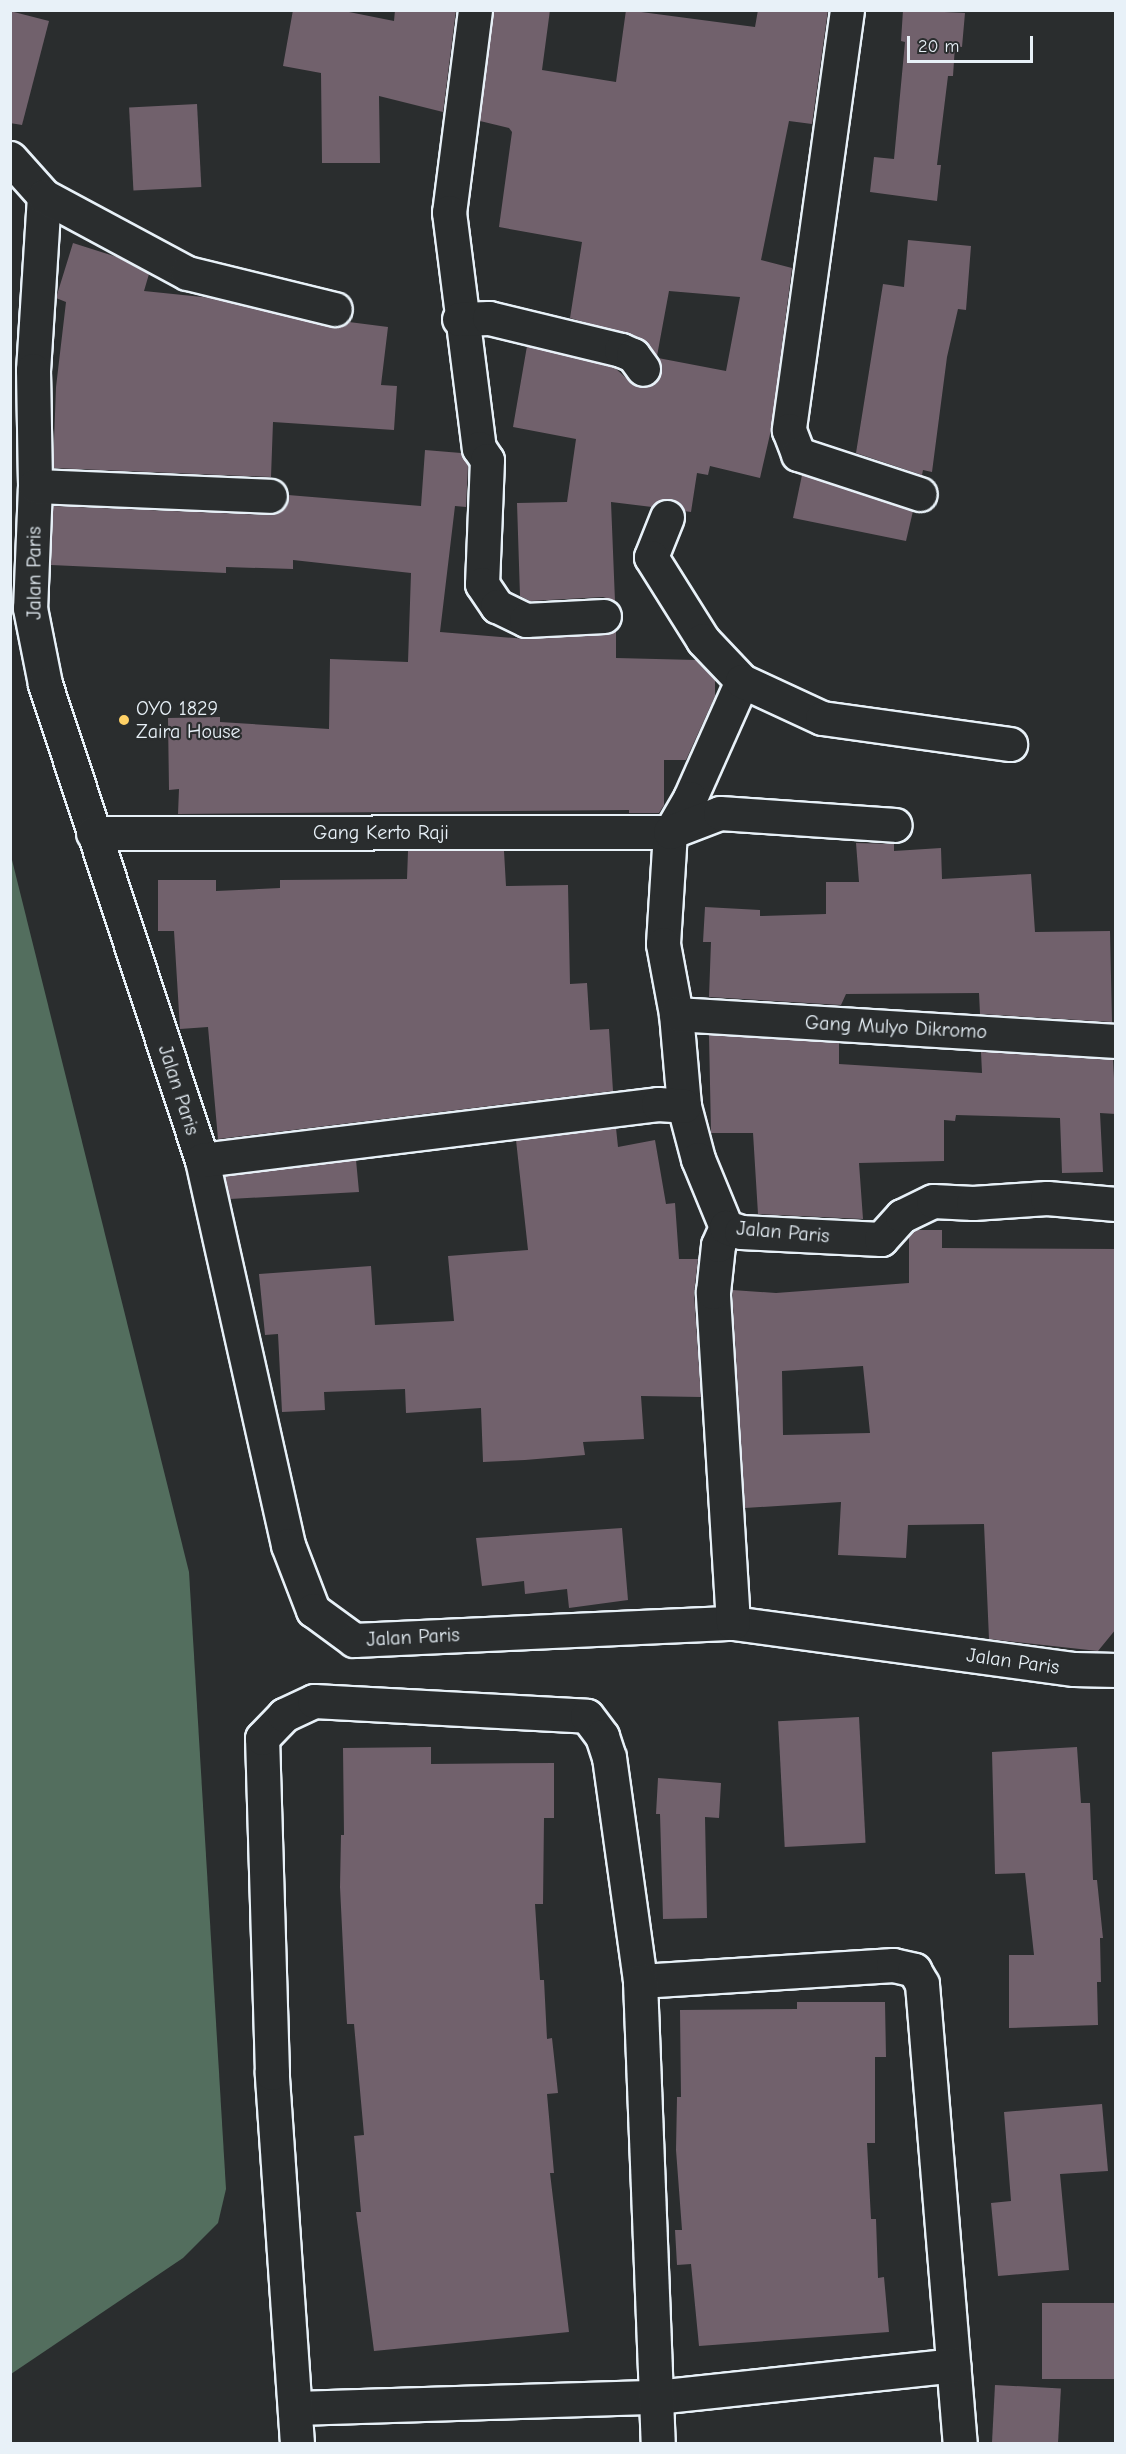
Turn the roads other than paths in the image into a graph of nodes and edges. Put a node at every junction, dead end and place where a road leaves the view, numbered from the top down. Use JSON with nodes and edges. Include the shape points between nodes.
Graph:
{"nodes":[{"id":1,"x":475,"y":10,"type":"edge"},
{"id":2,"x":848,"y":10,"type":"edge"},
{"id":3,"x":10,"y":158,"type":"edge"},
{"id":4,"x":44,"y":196,"type":"junction"},
{"id":5,"x":335,"y":309,"type":"dead end"},
{"id":6,"x":459,"y":319,"type":"junction"},
{"id":7,"x":643,"y":369,"type":"dead end"},
{"id":8,"x":35,"y":486,"type":"junction"},
{"id":9,"x":920,"y":494,"type":"dead end"},
{"id":10,"x":270,"y":496,"type":"dead end"},
{"id":11,"x":667,"y":517,"type":"dead end"},
{"id":12,"x":604,"y":616,"type":"dead end"},
{"id":13,"x":742,"y":681,"type":"junction"},
{"id":14,"x":1010,"y":744,"type":"dead end"},
{"id":15,"x":896,"y":825,"type":"dead end"},
{"id":16,"x":670,"y":832,"type":"junction"},
{"id":17,"x":93,"y":833,"type":"junction"},
{"id":18,"x":676,"y":1014,"type":"junction"},
{"id":19,"x":1116,"y":1041,"type":"edge"},
{"id":20,"x":684,"y":1106,"type":"junction"},
{"id":21,"x":202,"y":1160,"type":"junction"},
{"id":22,"x":1116,"y":1204,"type":"edge"},
{"id":23,"x":726,"y":1227,"type":"junction"},
{"id":24,"x":733,"y":1623,"type":"junction"},
{"id":25,"x":1116,"y":1670,"type":"edge"},
{"id":26,"x":640,"y":1981,"type":"junction"},
{"id":27,"x":953,"y":2365,"type":"junction"},
{"id":28,"x":656,"y":2397,"type":"junction"},
{"id":29,"x":296,"y":2408,"type":"junction"},
{"id":30,"x":297,"y":2444,"type":"edge"},
{"id":31,"x":658,"y":2444,"type":"edge"},
{"id":32,"x":960,"y":2444,"type":"edge"}],
"edges":[{"from":1,"to":6,"type":"street","via":[[449,212]]},
{"from":2,"to":9,"type":"street","via":[[789,430],[798,454]]},
{"from":3,"to":4,"type":"street"},
{"from":4,"to":5,"type":"street","via":[[187,273]]},
{"from":4,"to":8,"type":"street","name":"Jalan Paris","via":[[33,370]]},
{"from":6,"to":7,"type":"street","via":[[489,318],[621,350],[633,355]]},
{"from":6,"to":12,"type":"street","via":[[479,448],[487,460],[482,584],[497,606],[526,620]]},
{"from":8,"to":10,"type":"street"},
{"from":8,"to":17,"type":"street","name":"Jalan Paris","via":[[30,608],[45,684]]},
{"from":11,"to":13,"type":"street","via":[[651,557],[703,640]]},
{"from":13,"to":14,"type":"street","via":[[822,718]]},
{"from":13,"to":16,"type":"street","via":[[690,798]]},
{"from":15,"to":16,"type":"street","via":[[720,813]]},
{"from":16,"to":17,"type":"street","name":"Gang Kerto Raji"},
{"from":16,"to":18,"type":"street","via":[[663,944]]},
{"from":17,"to":21,"type":"street","name":"Jalan Paris"},
{"from":18,"to":19,"type":"street","name":"Gang Mulyo Dikromo"},
{"from":18,"to":20,"type":"street"},
{"from":20,"to":21,"type":"street","via":[[658,1104]]},
{"from":20,"to":23,"type":"street","via":[[698,1159]]},
{"from":21,"to":24,"type":"street","name":"Jalan Paris","via":[[288,1545],[313,1610],[354,1640]]},
{"from":22,"to":23,"type":"street","name":"Jalan Paris","via":[[1047,1198],[973,1203],[933,1201],[902,1216],[881,1239],[741,1232]]},
{"from":23,"to":24,"type":"street","name":"Jalan Paris","via":[[718,1245],[713,1292]]},
{"from":24,"to":25,"type":"street","name":"Jalan Paris","via":[[1074,1670]]},
{"from":26,"to":27,"type":"street","via":[[893,1965],[914,1970],[922,1984]]},
{"from":26,"to":28,"type":"street"},
{"from":26,"to":29,"type":"street","via":[[609,1757],[602,1736],[587,1716],[314,1701],[284,1715],[262,1738],[272,2073]]},
{"from":27,"to":28,"type":"street"},
{"from":27,"to":32,"type":"street"},
{"from":28,"to":29,"type":"street"},
{"from":28,"to":31,"type":"street"},
{"from":29,"to":30,"type":"street"}]}
